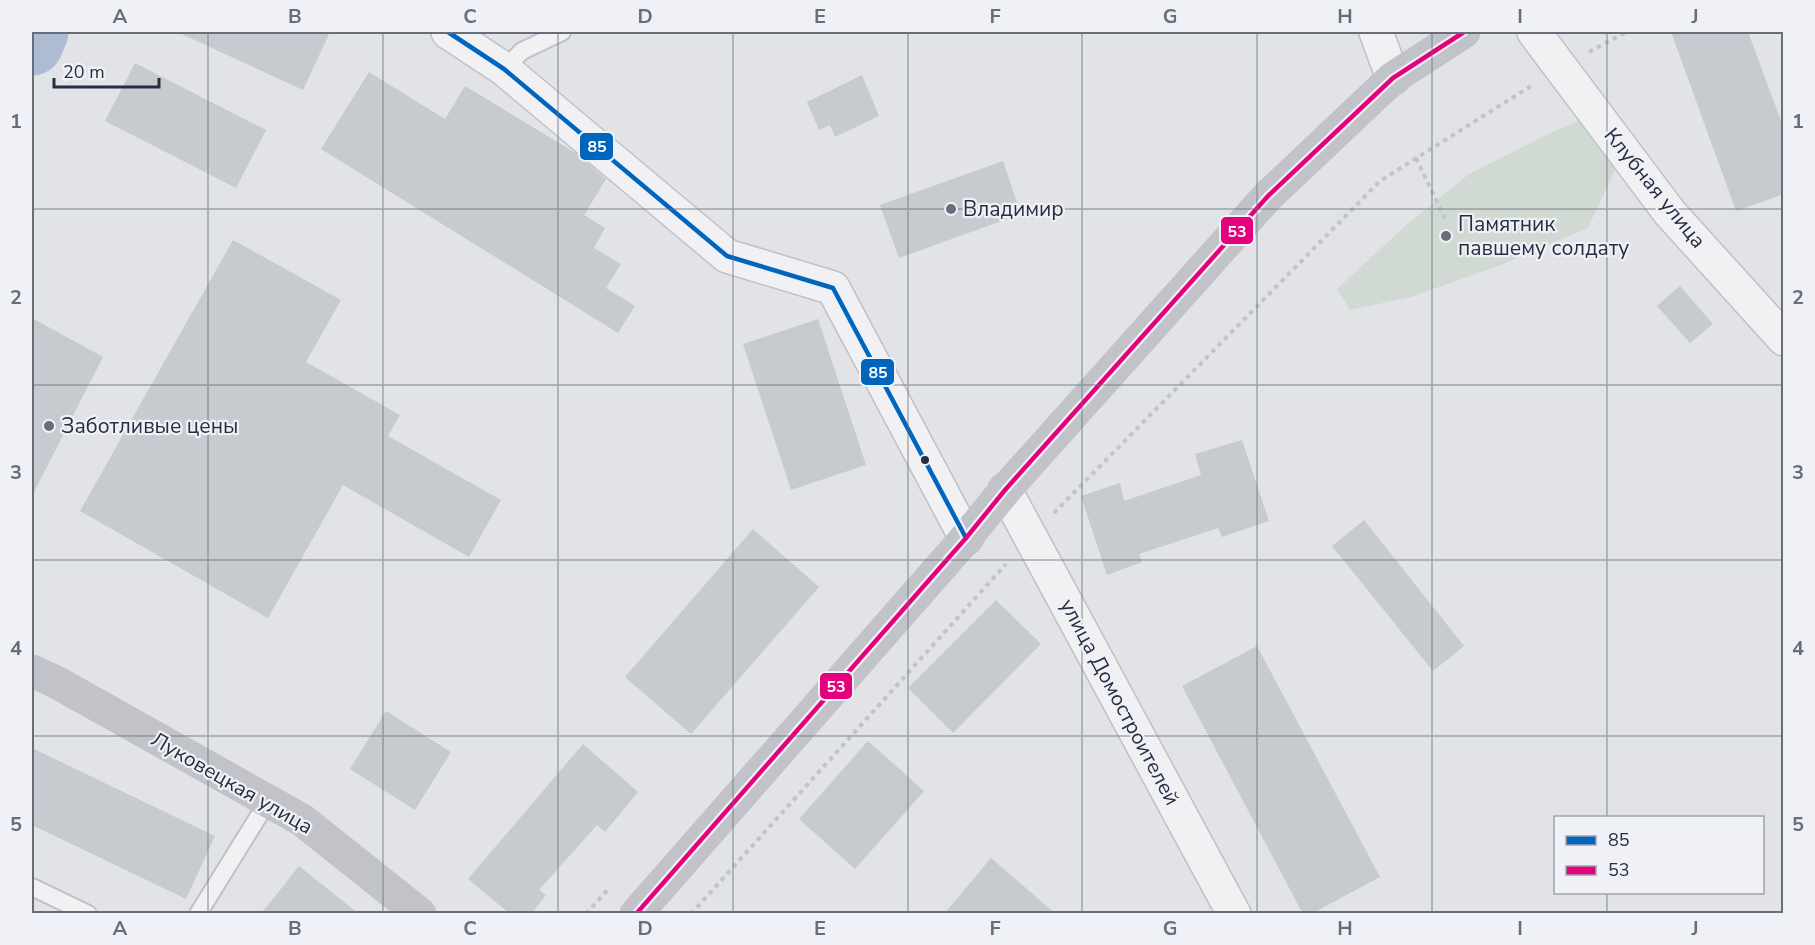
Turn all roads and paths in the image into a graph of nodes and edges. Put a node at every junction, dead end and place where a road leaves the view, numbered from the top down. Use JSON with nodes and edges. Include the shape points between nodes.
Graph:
{"nodes":[{"id":1,"x":448,"y":32,"type":"edge"},
{"id":2,"x":562,"y":32,"type":"edge"},
{"id":3,"x":1376,"y":32,"type":"edge"},
{"id":4,"x":1464,"y":32,"type":"edge"},
{"id":5,"x":1534,"y":32,"type":"edge"},
{"id":6,"x":1626,"y":32,"type":"edge"},
{"id":7,"x":1561,"y":68,"type":"junction"},
{"id":8,"x":504,"y":69,"type":"junction"},
{"id":9,"x":1393,"y":78,"type":"junction"},
{"id":10,"x":1416,"y":158,"type":"junction"},
{"id":11,"x":1447,"y":223,"type":"dead end"},
{"id":12,"x":1784,"y":339,"type":"edge"},
{"id":13,"x":1005,"y":490,"type":"junction"},
{"id":14,"x":1031,"y":537,"type":"junction"},
{"id":15,"x":966,"y":538,"type":"junction"},
{"id":16,"x":32,"y":671,"type":"edge"},
{"id":17,"x":268,"y":801,"type":"junction"},
{"id":18,"x":32,"y":887,"type":"edge"},
{"id":19,"x":88,"y":914,"type":"edge"},
{"id":20,"x":198,"y":914,"type":"edge"},
{"id":21,"x":420,"y":914,"type":"edge"},
{"id":22,"x":636,"y":914,"type":"edge"},
{"id":23,"x":691,"y":914,"type":"edge"},
{"id":24,"x":1234,"y":914,"type":"edge"}],
"edges":[{"from":1,"to":8,"type":"street"},
{"from":2,"to":8,"type":"lane","via":[[522,51]]},
{"from":3,"to":9,"type":"street"},
{"from":4,"to":9,"type":"street"},
{"from":5,"to":7,"type":"street","name":"Клубная улица"},
{"from":6,"to":7,"type":"path"},
{"from":7,"to":10,"type":"path"},
{"from":7,"to":12,"type":"street","name":"Клубная улица","via":[[1670,213]]},
{"from":8,"to":15,"type":"street","via":[[727,256],[833,288]]},
{"from":9,"to":13,"type":"street","via":[[1268,196]]},
{"from":10,"to":11,"type":"path"},
{"from":10,"to":14,"type":"path","via":[[1380,181]]},
{"from":13,"to":14,"type":"street","name":"улица Домостроителей"},
{"from":13,"to":15,"type":"street"},
{"from":14,"to":23,"type":"path"},
{"from":14,"to":24,"type":"street","name":"улица Домостроителей"},
{"from":15,"to":22,"type":"street"},
{"from":16,"to":17,"type":"street","name":"Луковецкая улица"},
{"from":17,"to":20,"type":"lane"},
{"from":17,"to":21,"type":"street","name":"Луковецкая улица","via":[[303,820]]},
{"from":18,"to":19,"type":"lane"}]}
